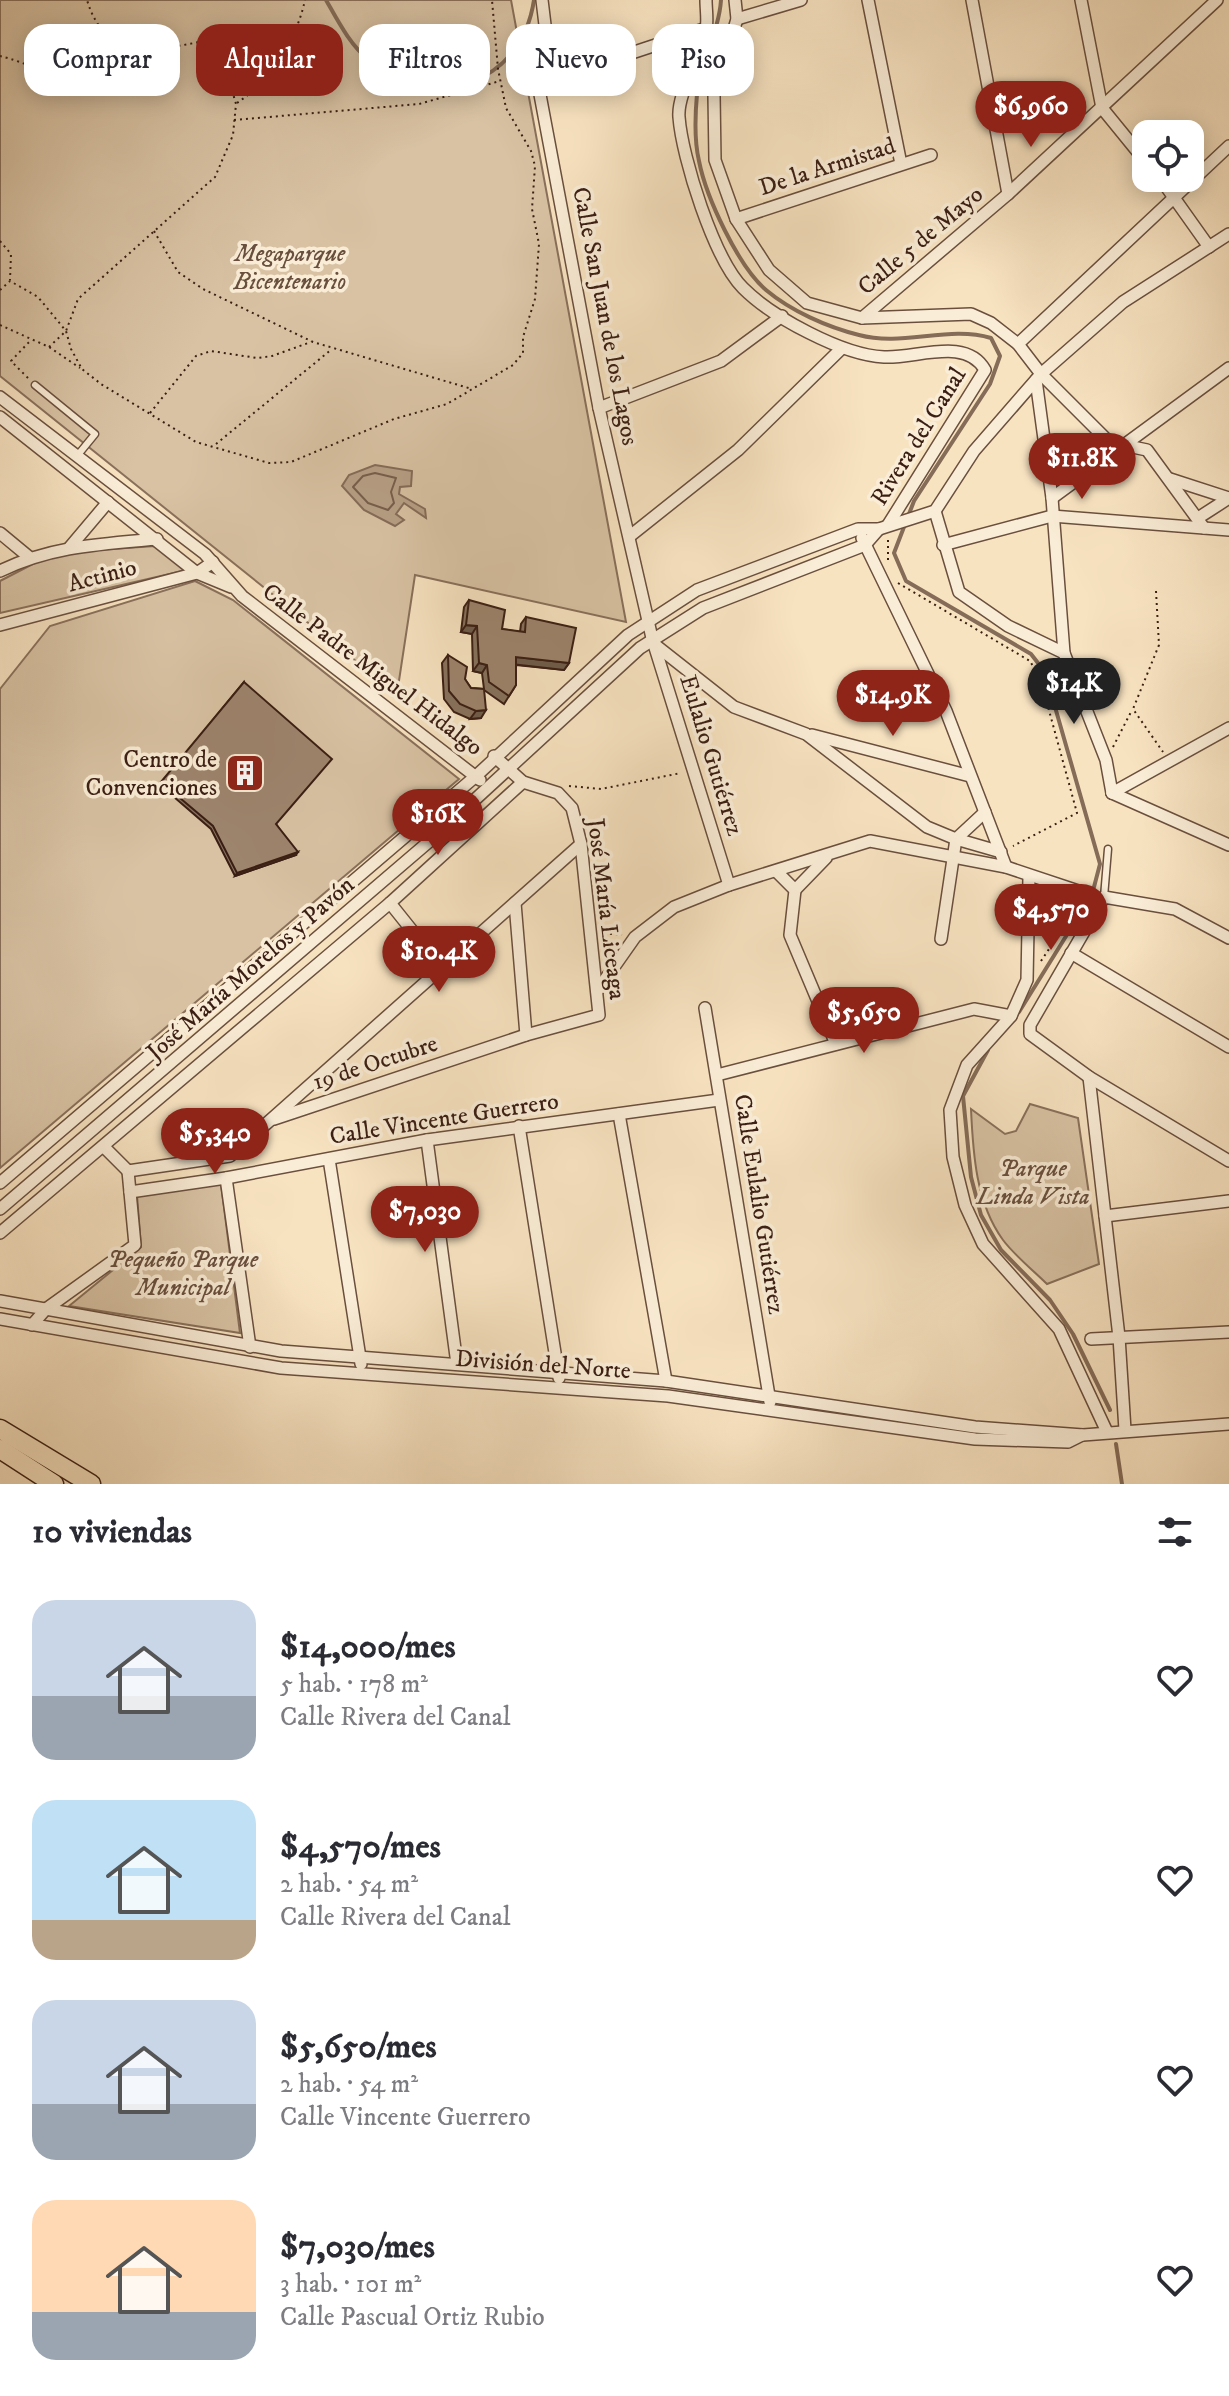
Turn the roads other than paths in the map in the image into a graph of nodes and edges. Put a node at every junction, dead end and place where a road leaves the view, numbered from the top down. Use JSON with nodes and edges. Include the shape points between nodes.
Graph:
{"nodes":[{"id":1,"x":542,"y":0,"type":"edge"},
{"id":2,"x":706,"y":0,"type":"edge"},
{"id":3,"x":735,"y":0,"type":"edge"},
{"id":4,"x":801,"y":0,"type":"edge"},
{"id":5,"x":868,"y":0,"type":"edge"},
{"id":6,"x":972,"y":0,"type":"edge"},
{"id":7,"x":1081,"y":0,"type":"edge"},
{"id":8,"x":1217,"y":0,"type":"edge"},
{"id":9,"x":737,"y":19,"type":"junction"},
{"id":10,"x":545,"y":24,"type":"edge"},
{"id":11,"x":707,"y":24,"type":"edge"},
{"id":12,"x":540,"y":96,"type":"edge"},
{"id":13,"x":684,"y":96,"type":"edge"},
{"id":14,"x":1102,"y":108,"type":"junction"},
{"id":15,"x":1132,"y":145,"type":"edge"},
{"id":16,"x":1229,"y":146,"type":"edge"},
{"id":17,"x":931,"y":155,"type":"dead end"},
{"id":18,"x":901,"y":164,"type":"junction"},
{"id":19,"x":1171,"y":192,"type":"edge"},
{"id":20,"x":1008,"y":194,"type":"junction"},
{"id":21,"x":1175,"y":197,"type":"junction"},
{"id":22,"x":736,"y":219,"type":"junction"},
{"id":23,"x":1229,"y":234,"type":"edge"},
{"id":24,"x":1209,"y":247,"type":"junction"},
{"id":25,"x":782,"y":316,"type":"junction"},
{"id":26,"x":862,"y":318,"type":"junction"},
{"id":27,"x":1018,"y":344,"type":"junction"},
{"id":28,"x":842,"y":348,"type":"junction"},
{"id":29,"x":1229,"y":368,"type":"edge"},
{"id":30,"x":1038,"y":377,"type":"junction"},
{"id":31,"x":35,"y":385,"type":"road end"},
{"id":32,"x":0,"y":397,"type":"edge"},
{"id":33,"x":599,"y":408,"type":"junction"},
{"id":34,"x":0,"y":417,"type":"edge"},
{"id":35,"x":1125,"y":445,"type":"junction"},
{"id":36,"x":77,"y":456,"type":"junction"},
{"id":37,"x":1170,"y":479,"type":"junction"},
{"id":38,"x":1052,"y":498,"type":"junction"},
{"id":39,"x":1229,"y":498,"type":"edge"},
{"id":40,"x":108,"y":502,"type":"junction"},
{"id":41,"x":935,"y":511,"type":"junction"},
{"id":42,"x":1052,"y":516,"type":"junction"},
{"id":43,"x":1201,"y":523,"type":"junction"},
{"id":44,"x":886,"y":526,"type":"junction"},
{"id":45,"x":858,"y":529,"type":"junction"},
{"id":46,"x":1229,"y":530,"type":"edge"},
{"id":47,"x":0,"y":533,"type":"edge"},
{"id":48,"x":630,"y":536,"type":"junction"},
{"id":49,"x":157,"y":539,"type":"junction"},
{"id":50,"x":865,"y":545,"type":"junction"},
{"id":51,"x":943,"y":545,"type":"junction"},
{"id":52,"x":70,"y":547,"type":"junction"},
{"id":53,"x":29,"y":557,"type":"junction"},
{"id":54,"x":213,"y":562,"type":"junction"},
{"id":55,"x":0,"y":571,"type":"edge"},
{"id":56,"x":197,"y":573,"type":"junction"},
{"id":57,"x":231,"y":587,"type":"junction"},
{"id":58,"x":650,"y":620,"type":"junction"},
{"id":59,"x":0,"y":625,"type":"edge"},
{"id":60,"x":653,"y":641,"type":"junction"},
{"id":61,"x":1064,"y":653,"type":"junction"},
{"id":62,"x":1229,"y":728,"type":"edge"},
{"id":63,"x":806,"y":734,"type":"junction"},
{"id":64,"x":494,"y":756,"type":"junction"},
{"id":65,"x":508,"y":770,"type":"junction"},
{"id":66,"x":476,"y":776,"type":"junction"},
{"id":67,"x":970,"y":776,"type":"junction"},
{"id":68,"x":523,"y":782,"type":"junction"},
{"id":69,"x":487,"y":788,"type":"junction"},
{"id":70,"x":1112,"y":793,"type":"junction"},
{"id":71,"x":985,"y":812,"type":"junction"},
{"id":72,"x":956,"y":839,"type":"junction"},
{"id":73,"x":581,"y":844,"type":"junction"},
{"id":74,"x":1229,"y":845,"type":"edge"},
{"id":75,"x":1108,"y":849,"type":"dead end"},
{"id":76,"x":1001,"y":852,"type":"junction"},
{"id":77,"x":829,"y":854,"type":"junction"},
{"id":78,"x":953,"y":856,"type":"junction"},
{"id":79,"x":1006,"y":867,"type":"junction"},
{"id":80,"x":776,"y":871,"type":"junction"},
{"id":81,"x":1029,"y":877,"type":"junction"},
{"id":82,"x":729,"y":885,"type":"junction"},
{"id":83,"x":795,"y":890,"type":"junction"},
{"id":84,"x":1087,"y":894,"type":"road end"},
{"id":85,"x":1104,"y":897,"type":"junction"},
{"id":86,"x":390,"y":903,"type":"junction"},
{"id":87,"x":515,"y":903,"type":"junction"},
{"id":88,"x":1229,"y":938,"type":"edge"},
{"id":89,"x":941,"y":939,"type":"dead end"},
{"id":90,"x":1071,"y":953,"type":"junction"},
{"id":91,"x":442,"y":968,"type":"junction"},
{"id":92,"x":597,"y":991,"type":"junction"},
{"id":93,"x":705,"y":1008,"type":"dead end"},
{"id":94,"x":599,"y":1015,"type":"joint"},
{"id":95,"x":1011,"y":1016,"type":"junction"},
{"id":96,"x":526,"y":1035,"type":"junction"},
{"id":97,"x":836,"y":1044,"type":"junction"},
{"id":98,"x":1229,"y":1047,"type":"edge"},
{"id":99,"x":717,"y":1075,"type":"junction"},
{"id":100,"x":1089,"y":1077,"type":"junction"},
{"id":101,"x":719,"y":1100,"type":"junction"},
{"id":102,"x":619,"y":1114,"type":"junction"},
{"id":103,"x":274,"y":1119,"type":"junction"},
{"id":104,"x":519,"y":1126,"type":"junction"},
{"id":105,"x":427,"y":1140,"type":"junction"},
{"id":106,"x":104,"y":1147,"type":"junction"},
{"id":107,"x":329,"y":1159,"type":"junction"},
{"id":108,"x":1229,"y":1161,"type":"edge"},
{"id":109,"x":128,"y":1171,"type":"junction"},
{"id":110,"x":226,"y":1178,"type":"junction"},
{"id":111,"x":0,"y":1183,"type":"edge"},
{"id":112,"x":130,"y":1192,"type":"junction"},
{"id":113,"x":1229,"y":1201,"type":"edge"},
{"id":114,"x":0,"y":1209,"type":"edge"},
{"id":115,"x":1105,"y":1216,"type":"junction"},
{"id":116,"x":0,"y":1233,"type":"edge"},
{"id":117,"x":0,"y":1301,"type":"edge"},
{"id":118,"x":46,"y":1309,"type":"junction"},
{"id":119,"x":0,"y":1319,"type":"edge"},
{"id":120,"x":32,"y":1325,"type":"junction"},
{"id":121,"x":1229,"y":1332,"type":"edge"},
{"id":122,"x":1119,"y":1337,"type":"junction"},
{"id":123,"x":1091,"y":1339,"type":"dead end"},
{"id":124,"x":250,"y":1347,"type":"junction"},
{"id":125,"x":360,"y":1358,"type":"junction"},
{"id":126,"x":457,"y":1364,"type":"junction"},
{"id":127,"x":362,"y":1373,"type":"junction"},
{"id":128,"x":558,"y":1373,"type":"junction"},
{"id":129,"x":666,"y":1381,"type":"junction"},
{"id":130,"x":560,"y":1386,"type":"junction"},
{"id":131,"x":769,"y":1395,"type":"junction"},
{"id":132,"x":770,"y":1408,"type":"junction"},
{"id":133,"x":1229,"y":1424,"type":"edge"},
{"id":134,"x":0,"y":1429,"type":"edge"},
{"id":135,"x":1125,"y":1430,"type":"junction"},
{"id":136,"x":1107,"y":1432,"type":"junction"},
{"id":137,"x":1083,"y":1435,"type":"junction"},
{"id":138,"x":0,"y":1449,"type":"edge"},
{"id":139,"x":54,"y":1484,"type":"edge"},
{"id":140,"x":91,"y":1484,"type":"edge"}],
"edges":[{"from":1,"to":10,"type":"street","name":"Calle San Juan de los Lagos"},
{"from":2,"to":11,"type":"street"},
{"from":3,"to":9,"type":"street"},
{"from":4,"to":9,"type":"street"},
{"from":5,"to":18,"type":"street"},
{"from":6,"to":20,"type":"street"},
{"from":7,"to":14,"type":"street"},
{"from":8,"to":14,"type":"street","name":"Calle 5 de Mayo"},
{"from":9,"to":22,"type":"street","via":[[714,95],[715,160]]},
{"from":12,"to":33,"type":"street","name":"Calle San Juan de los Lagos"},
{"from":13,"to":25,"type":"street","via":[[678,114],[691,180],[712,235],[741,287]]},
{"from":14,"to":15,"type":"street"},
{"from":14,"to":20,"type":"street","name":"Calle 5 de Mayo"},
{"from":16,"to":21,"type":"street"},
{"from":17,"to":18,"type":"street","name":"De la Armistad"},
{"from":18,"to":22,"type":"street","name":"De la Armistad"},
{"from":19,"to":21,"type":"street"},
{"from":20,"to":26,"type":"street","name":"Calle 5 de Mayo"},
{"from":21,"to":24,"type":"street"},
{"from":21,"to":27,"type":"street"},
{"from":22,"to":26,"type":"street","via":[[769,270],[807,303]]},
{"from":23,"to":24,"type":"street"},
{"from":24,"to":30,"type":"street","via":[[1123,302]]},
{"from":25,"to":28,"type":"street"},
{"from":25,"to":33,"type":"street","via":[[721,361]]},
{"from":26,"to":27,"type":"street","via":[[971,314]]},
{"from":27,"to":30,"type":"street"},
{"from":28,"to":44,"type":"street","name":"Rivera del Canal","via":[[883,357],[964,351],[979,359],[985,370]]},
{"from":28,"to":48,"type":"street","via":[[738,450]]},
{"from":29,"to":35,"type":"street"},
{"from":30,"to":35,"type":"street","via":[[1109,442]]},
{"from":30,"to":38,"type":"street"},
{"from":30,"to":41,"type":"street","via":[[974,451]]},
{"from":31,"to":36,"type":"lane","via":[[95,434]]},
{"from":32,"to":36,"type":"street","name":"Calle Padre Miguel Hidalgo"},
{"from":33,"to":48,"type":"street","name":"Calle San Juan de los Lagos"},
{"from":34,"to":40,"type":"street","name":"Calle Padre Miguel Hidalgo"},
{"from":35,"to":37,"type":"street","via":[[1147,450]]},
{"from":35,"to":38,"type":"street"},
{"from":36,"to":54,"type":"street","name":"Calle Padre Miguel Hidalgo"},
{"from":37,"to":39,"type":"street"},
{"from":37,"to":43,"type":"street"},
{"from":38,"to":42,"type":"street"},
{"from":39,"to":43,"type":"street"},
{"from":40,"to":49,"type":"street","name":"Calle Padre Miguel Hidalgo"},
{"from":40,"to":52,"type":"street"},
{"from":41,"to":44,"type":"street"},
{"from":41,"to":51,"type":"street"},
{"from":42,"to":43,"type":"street"},
{"from":42,"to":51,"type":"street"},
{"from":42,"to":61,"type":"street"},
{"from":43,"to":46,"type":"street"},
{"from":44,"to":45,"type":"street","name":"José María Morelos y Pavón"},
{"from":44,"to":50,"type":"street","name":"José María Morelos y Pavón"},
{"from":45,"to":50,"type":"street"},
{"from":45,"to":58,"type":"street","name":"José María Morelos y Pavón","via":[[697,590]]},
{"from":47,"to":53,"type":"street"},
{"from":48,"to":58,"type":"street","name":"Calle San Juan de los Lagos"},
{"from":49,"to":52,"type":"street"},
{"from":49,"to":56,"type":"street","name":"Calle Padre Miguel Hidalgo"},
{"from":50,"to":60,"type":"street","name":"José María Morelos y Pavón","via":[[703,608]]},
{"from":50,"to":67,"type":"street","via":[[946,711]]},
{"from":51,"to":61,"type":"street","via":[[959,592],[1008,626]]},
{"from":52,"to":53,"type":"street"},
{"from":53,"to":55,"type":"street"},
{"from":54,"to":56,"type":"street","name":"Actinio"},
{"from":54,"to":57,"type":"street","name":"Calle Padre Miguel Hidalgo"},
{"from":56,"to":57,"type":"street","name":"Calle Padre Miguel Hidalgo"},
{"from":56,"to":59,"type":"street","name":"Actinio"},
{"from":57,"to":66,"type":"street","name":"Calle Padre Miguel Hidalgo"},
{"from":58,"to":60,"type":"street","name":"Calle San Juan de los Lagos"},
{"from":58,"to":64,"type":"street","name":"José María Morelos y Pavón"},
{"from":60,"to":63,"type":"street","via":[[734,707]]},
{"from":60,"to":65,"type":"street","name":"José María Morelos y Pavón"},
{"from":60,"to":82,"type":"street","name":"Eulalio Gutiérrez"},
{"from":61,"to":70,"type":"street","via":[[1106,760]]},
{"from":62,"to":70,"type":"street"},
{"from":63,"to":67,"type":"street"},
{"from":63,"to":72,"type":"street","via":[[927,827]]},
{"from":64,"to":65,"type":"street","name":"José María Liceaga"},
{"from":64,"to":66,"type":"street","name":"José María Morelos y Pavón"},
{"from":65,"to":68,"type":"street","name":"José María Liceaga"},
{"from":65,"to":69,"type":"street","name":"José María Morelos y Pavón"},
{"from":66,"to":69,"type":"street","name":"Calle Padre Miguel Hidalgo"},
{"from":66,"to":111,"type":"street","name":"José María Morelos y Pavón"},
{"from":67,"to":71,"type":"street"},
{"from":68,"to":73,"type":"street","name":"José María Liceaga","via":[[558,793],[572,808]]},
{"from":68,"to":86,"type":"street"},
{"from":69,"to":114,"type":"street","name":"José María Morelos y Pavón"},
{"from":70,"to":74,"type":"street"},
{"from":71,"to":72,"type":"street"},
{"from":71,"to":76,"type":"street"},
{"from":72,"to":76,"type":"street"},
{"from":72,"to":78,"type":"street"},
{"from":73,"to":87,"type":"street"},
{"from":73,"to":92,"type":"street","name":"José María Liceaga"},
{"from":75,"to":85,"type":"lane"},
{"from":76,"to":79,"type":"street"},
{"from":77,"to":78,"type":"street","via":[[870,841]]},
{"from":77,"to":80,"type":"street"},
{"from":77,"to":83,"type":"street"},
{"from":78,"to":79,"type":"street"},
{"from":78,"to":89,"type":"street"},
{"from":79,"to":81,"type":"street"},
{"from":80,"to":82,"type":"street"},
{"from":80,"to":83,"type":"street"},
{"from":81,"to":84,"type":"street"},
{"from":81,"to":95,"type":"street","via":[[1027,980]]},
{"from":82,"to":92,"type":"street","via":[[674,907],[635,937]]},
{"from":83,"to":97,"type":"street","via":[[790,935]]},
{"from":85,"to":88,"type":"street","via":[[1175,909]]},
{"from":85,"to":90,"type":"street"},
{"from":86,"to":91,"type":"street"},
{"from":86,"to":106,"type":"street"},
{"from":87,"to":91,"type":"street"},
{"from":87,"to":96,"type":"street"},
{"from":90,"to":98,"type":"street"},
{"from":90,"to":100,"type":"street","via":[[1030,1025],[1030,1034]]},
{"from":91,"to":103,"type":"street"},
{"from":92,"to":94,"type":"street","name":"José María Liceaga"},
{"from":93,"to":99,"type":"street","name":"Calle Eulalio Gutiérrez"},
{"from":94,"to":96,"type":"street","name":"19 de Octubre"},
{"from":95,"to":97,"type":"street","via":[[974,1009]]},
{"from":95,"to":136,"type":"street","via":[[967,1065],[950,1110],[953,1157],[965,1205],[983,1244],[1059,1329]]},
{"from":96,"to":103,"type":"street","name":"19 de Octubre"},
{"from":97,"to":99,"type":"street"},
{"from":99,"to":101,"type":"street","name":"Calle Eulalio Gutiérrez"},
{"from":100,"to":108,"type":"street"},
{"from":100,"to":115,"type":"street"},
{"from":101,"to":102,"type":"street","name":"Calle Vincente Guerrero"},
{"from":101,"to":131,"type":"street","name":"Calle Eulalio Gutiérrez"},
{"from":102,"to":104,"type":"street","name":"Calle Vincente Guerrero"},
{"from":102,"to":129,"type":"street"},
{"from":103,"to":109,"type":"street","name":"19 de Octubre","via":[[230,1156]]},
{"from":104,"to":105,"type":"street","name":"Calle Vincente Guerrero"},
{"from":104,"to":128,"type":"street"},
{"from":105,"to":107,"type":"street","name":"Calle Vincente Guerrero"},
{"from":105,"to":126,"type":"street"},
{"from":106,"to":109,"type":"street"},
{"from":106,"to":116,"type":"street"},
{"from":107,"to":110,"type":"street","name":"Calle Vincente Guerrero"},
{"from":107,"to":125,"type":"street"},
{"from":109,"to":112,"type":"street"},
{"from":110,"to":112,"type":"street","name":"Calle Vincente Guerrero"},
{"from":110,"to":124,"type":"street"},
{"from":112,"to":118,"type":"street","via":[[135,1245]]},
{"from":113,"to":115,"type":"street"},
{"from":115,"to":122,"type":"street"},
{"from":117,"to":118,"type":"street","name":"División del Norte"},
{"from":118,"to":120,"type":"street"},
{"from":118,"to":124,"type":"street","name":"División del Norte"},
{"from":119,"to":120,"type":"street","name":"División del Norte"},
{"from":120,"to":127,"type":"street","name":"División del Norte","via":[[281,1368]]},
{"from":121,"to":122,"type":"street"},
{"from":122,"to":123,"type":"street"},
{"from":122,"to":135,"type":"street"},
{"from":124,"to":125,"type":"street","name":"División del Norte"},
{"from":125,"to":126,"type":"street","name":"División del Norte"},
{"from":125,"to":127,"type":"street"},
{"from":126,"to":128,"type":"street","name":"División del Norte"},
{"from":127,"to":130,"type":"street","name":"División del Norte"},
{"from":128,"to":129,"type":"street","name":"División del Norte"},
{"from":128,"to":130,"type":"street"},
{"from":129,"to":131,"type":"street","name":"División del Norte"},
{"from":130,"to":132,"type":"street","name":"División del Norte"},
{"from":131,"to":132,"type":"street","name":"Calle Eulalio Gutiérrez"},
{"from":131,"to":137,"type":"street","name":"División del Norte","via":[[975,1427]]},
{"from":132,"to":137,"type":"street","name":"División del Norte","via":[[975,1439],[1068,1442]]},
{"from":133,"to":135,"type":"street","name":"División del Norte"},
{"from":134,"to":140,"type":"main road"},
{"from":135,"to":136,"type":"street","name":"División del Norte"},
{"from":136,"to":137,"type":"street","name":"División del Norte"},
{"from":138,"to":139,"type":"main road"}]}
